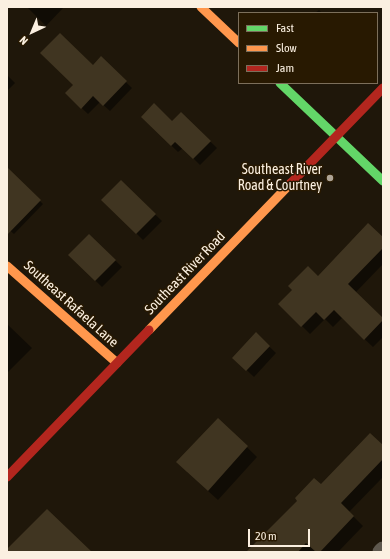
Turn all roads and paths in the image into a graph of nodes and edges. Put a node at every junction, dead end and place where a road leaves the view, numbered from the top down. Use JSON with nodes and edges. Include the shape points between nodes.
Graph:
{"nodes":[{"id":1,"x":201,"y":7,"type":"edge"},
{"id":2,"x":238,"y":42,"type":"edge"},
{"id":3,"x":281,"y":84,"type":"edge"},
{"id":4,"x":383,"y":88,"type":"edge"},
{"id":5,"x":336,"y":136,"type":"junction"},
{"id":6,"x":383,"y":181,"type":"edge"},
{"id":7,"x":7,"y":266,"type":"edge"},
{"id":8,"x":117,"y":363,"type":"junction"},
{"id":9,"x":7,"y":477,"type":"edge"}],
"edges":[{"from":1,"to":2,"type":"street"},
{"from":3,"to":5,"type":"street"},
{"from":4,"to":5,"type":"street","name":"Southeast River Road"},
{"from":5,"to":6,"type":"street"},
{"from":5,"to":8,"type":"street","name":"Southeast River Road"},
{"from":7,"to":8,"type":"street","name":"Southeast Rafaela Lane"},
{"from":8,"to":9,"type":"street","name":"Southeast River Road"}]}
